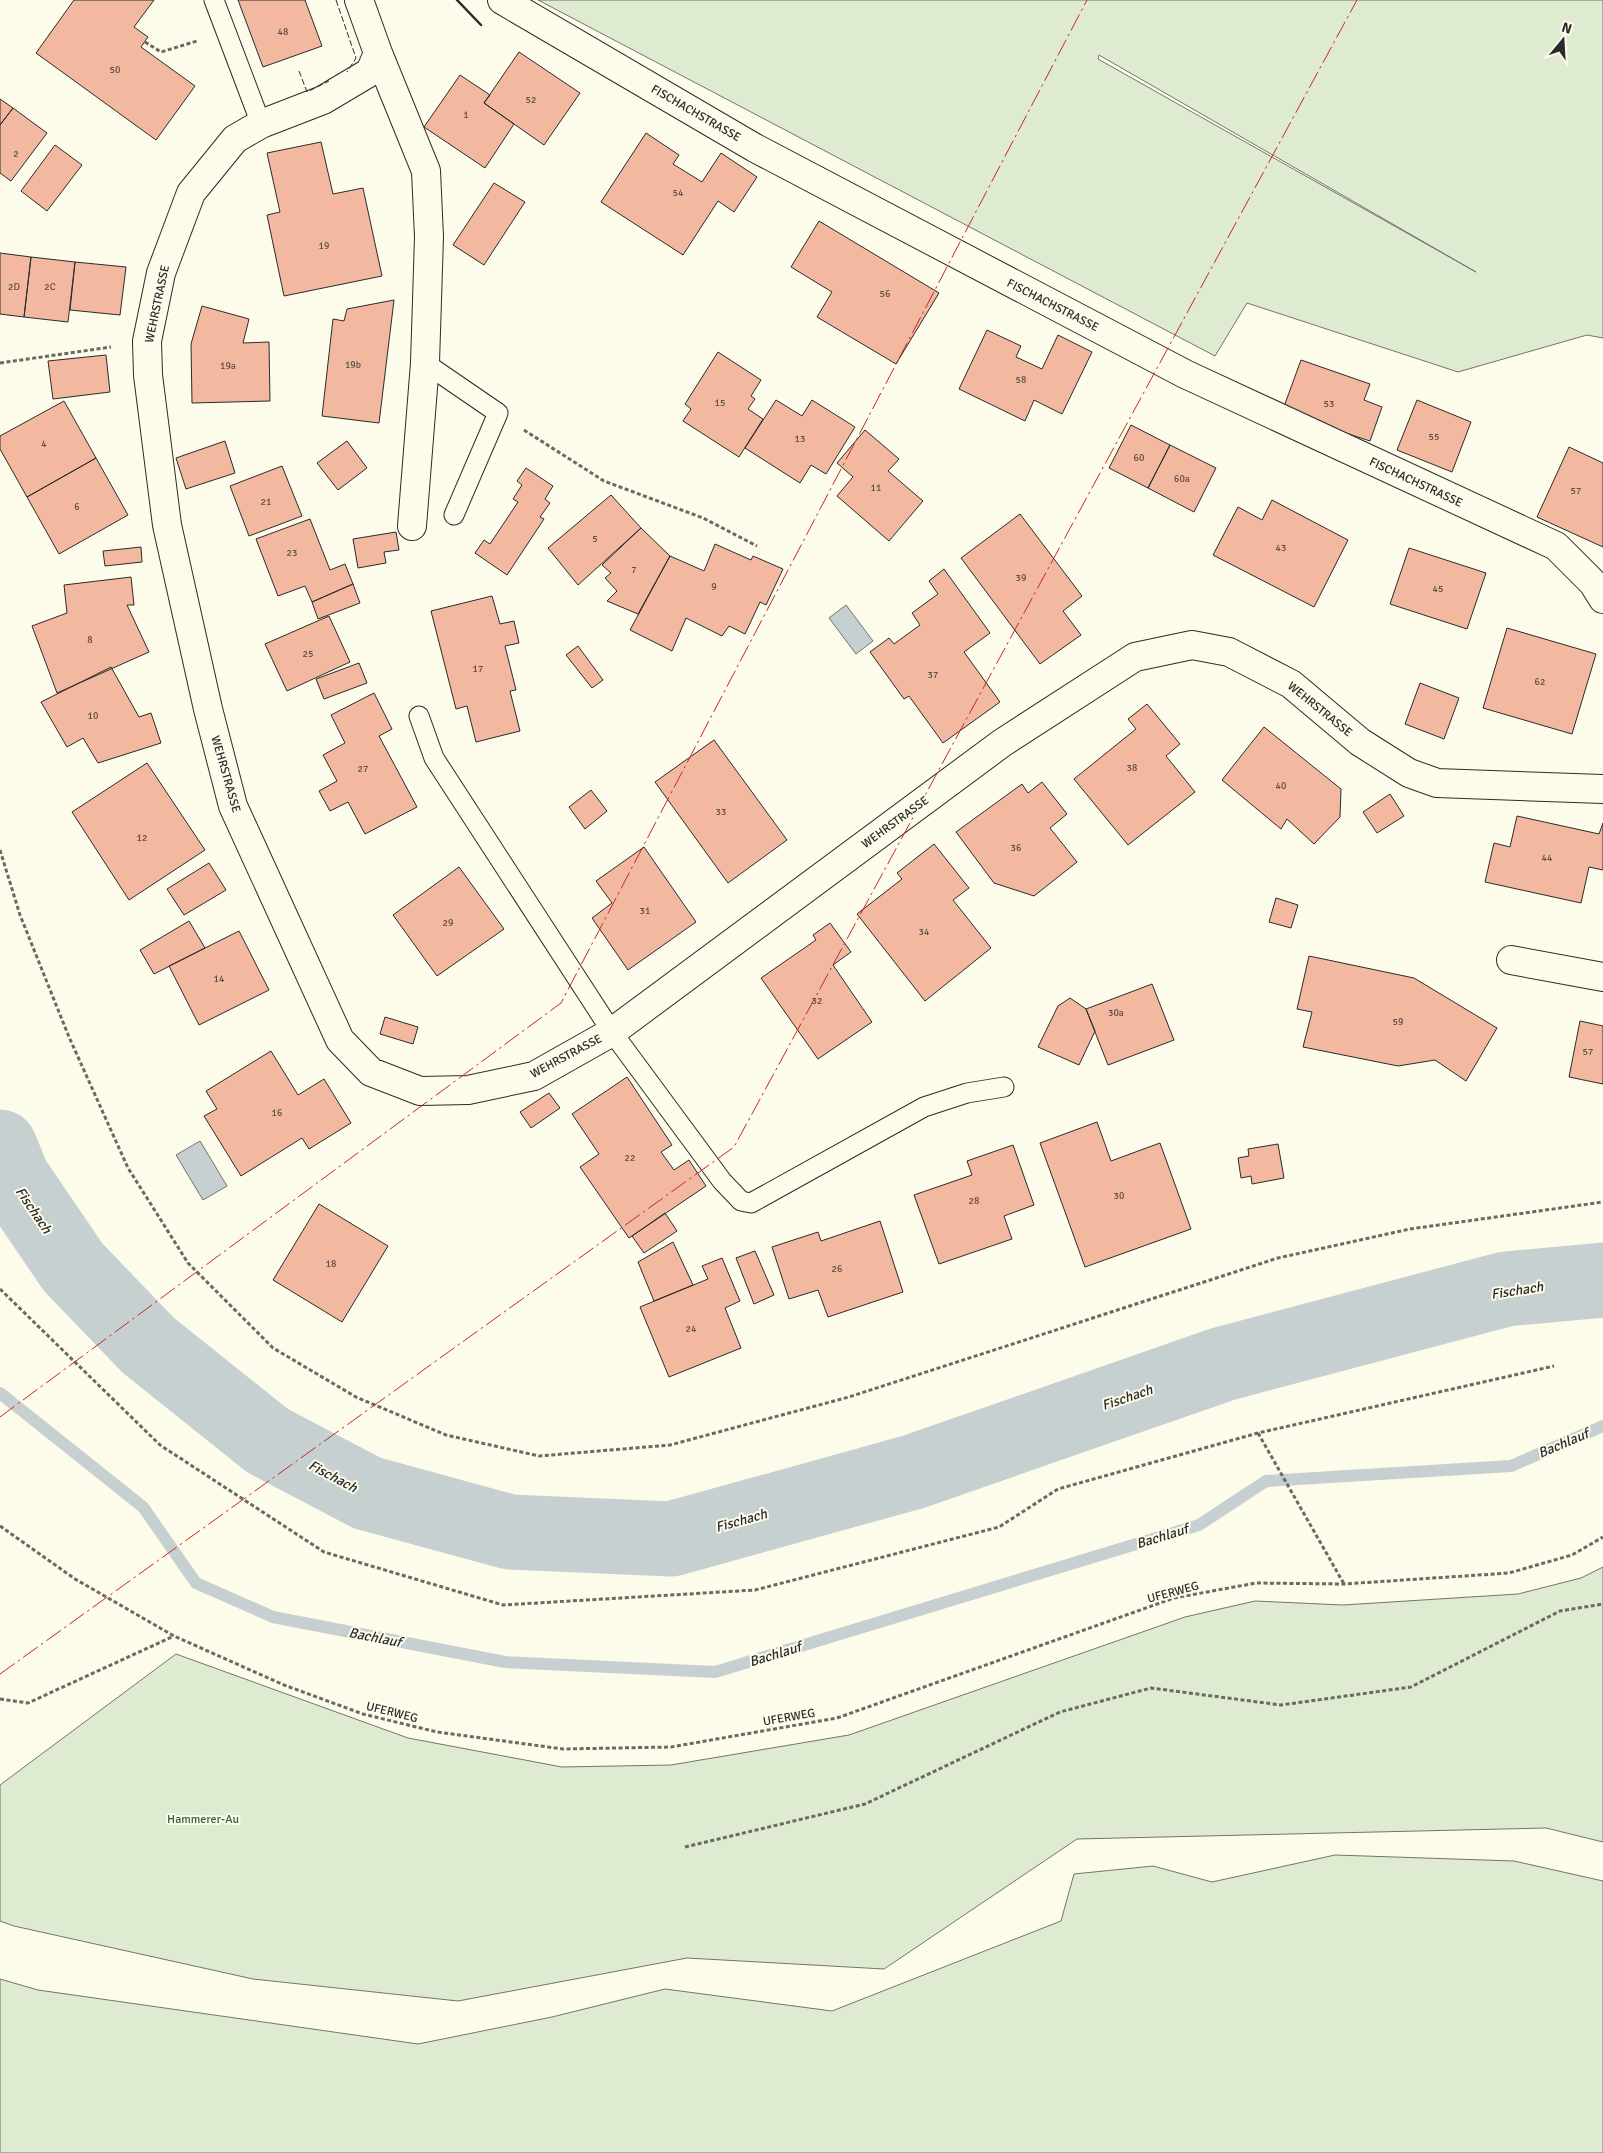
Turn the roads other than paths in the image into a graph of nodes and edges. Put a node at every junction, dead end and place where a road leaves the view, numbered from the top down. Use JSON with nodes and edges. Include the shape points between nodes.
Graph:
{"nodes":[{"id":1,"x":214,"y":0,"type":"edge"},
{"id":2,"x":359,"y":0,"type":"edge"},
{"id":3,"x":502,"y":0,"type":"edge"},
{"id":4,"x":378,"y":53,"type":"junction"},
{"id":5,"x":261,"y":124,"type":"junction"},
{"id":6,"x":425,"y":362,"type":"junction"},
{"id":7,"x":454,"y":515,"type":"dead end"},
{"id":8,"x":412,"y":526,"type":"dead end"},
{"id":9,"x":1603,"y":599,"type":"edge"},
{"id":10,"x":418,"y":716,"type":"dead end"},
{"id":11,"x":1603,"y":789,"type":"edge"},
{"id":12,"x":1511,"y":960,"type":"dead end"},
{"id":13,"x":1603,"y":977,"type":"edge"},
{"id":14,"x":612,"y":1032,"type":"junction"},
{"id":15,"x":1004,"y":1087,"type":"dead end"}],
"edges":[{"from":1,"to":5,"type":"lane"},
{"from":2,"to":4,"type":"street"},
{"from":3,"to":9,"type":"street","name":"FISCHACHSTRASSE","via":[[755,148],[1168,365],[1556,546],[1593,583]]},
{"from":4,"to":5,"type":"street","name":"WEHRSTRASSE","via":[[370,72],[323,100]]},
{"from":4,"to":6,"type":"street","via":[[426,171],[429,237]]},
{"from":5,"to":14,"type":"street","name":"WEHRSTRASSE","via":[[235,139],[191,193],[161,273],[147,342],[148,375],[167,526],[208,709],[234,806],[340,1040],[371,1072],[420,1091],[468,1090],[534,1076]]},
{"from":6,"to":7,"type":"lane","via":[[498,413]]},
{"from":6,"to":8,"type":"street"},
{"from":10,"to":14,"type":"lane","via":[[434,758]]},
{"from":11,"to":14,"type":"street","name":"WEHRSTRASSE","via":[[1438,783],[1409,773],[1360,742],[1292,684],[1229,652],[1192,645],[1135,657],[1002,744]]},
{"from":12,"to":13,"type":"street"},
{"from":14,"to":15,"type":"lane","via":[[722,1181],[741,1201],[751,1202],[924,1107],[967,1093]]}]}
